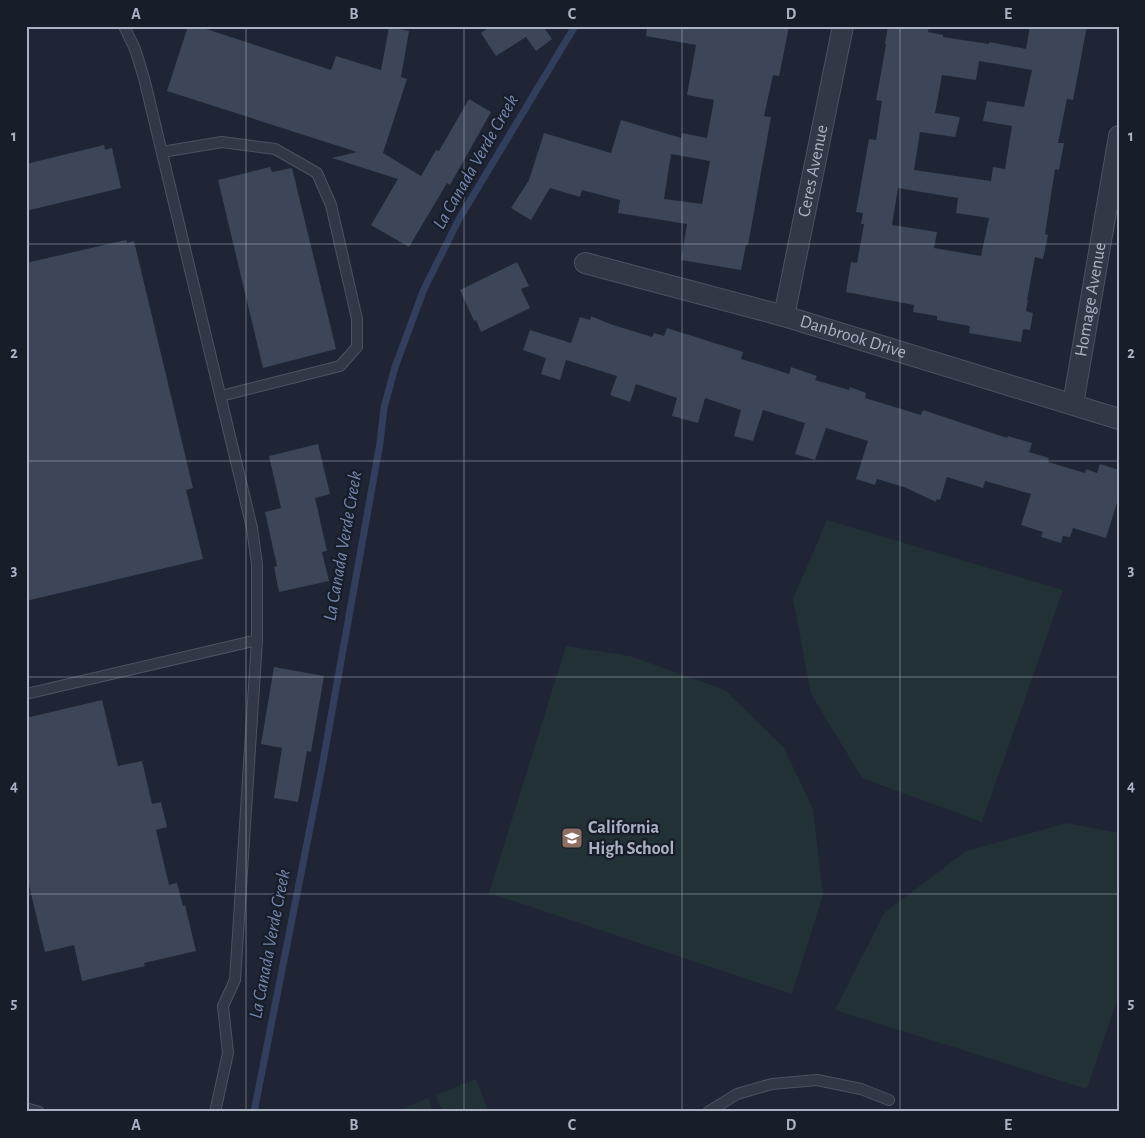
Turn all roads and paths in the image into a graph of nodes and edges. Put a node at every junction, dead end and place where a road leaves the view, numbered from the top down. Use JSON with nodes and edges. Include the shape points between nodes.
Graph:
{"nodes":[{"id":1,"x":124,"y":26,"type":"edge"},
{"id":2,"x":843,"y":26,"type":"edge"},
{"id":3,"x":1119,"y":136,"type":"edge"},
{"id":4,"x":162,"y":152,"type":"junction"},
{"id":5,"x":585,"y":263,"type":"dead end"},
{"id":6,"x":784,"y":316,"type":"junction"},
{"id":7,"x":220,"y":396,"type":"junction"},
{"id":8,"x":1073,"y":404,"type":"junction"},
{"id":9,"x":1119,"y":419,"type":"edge"},
{"id":10,"x":257,"y":640,"type":"junction"},
{"id":11,"x":26,"y":694,"type":"edge"},
{"id":12,"x":889,"y":1100,"type":"dead end"},
{"id":13,"x":26,"y":1108,"type":"edge"},
{"id":14,"x":39,"y":1112,"type":"edge"},
{"id":15,"x":215,"y":1112,"type":"edge"},
{"id":16,"x":708,"y":1112,"type":"edge"}],
"edges":[{"from":1,"to":4,"type":"lane","via":[[144,78]]},
{"from":2,"to":6,"type":"street","name":"Ceres Avenue"},
{"from":3,"to":8,"type":"street","name":"Homage Avenue"},
{"from":4,"to":7,"type":"lane"},
{"from":4,"to":7,"type":"lane","via":[[222,142],[275,149],[318,173],[331,205],[357,319],[357,347],[340,366]]},
{"from":5,"to":6,"type":"street","name":"Danbrook Drive"},
{"from":6,"to":8,"type":"street","name":"Danbrook Drive"},
{"from":7,"to":10,"type":"lane","via":[[252,528],[257,573]]},
{"from":8,"to":9,"type":"street","name":"Danbrook Drive"},
{"from":10,"to":11,"type":"lane"},
{"from":10,"to":15,"type":"lane","via":[[235,980],[223,1006],[228,1053]]},
{"from":12,"to":16,"type":"lane","via":[[861,1089],[817,1080],[772,1084],[737,1094]]},
{"from":13,"to":14,"type":"lane"}]}
